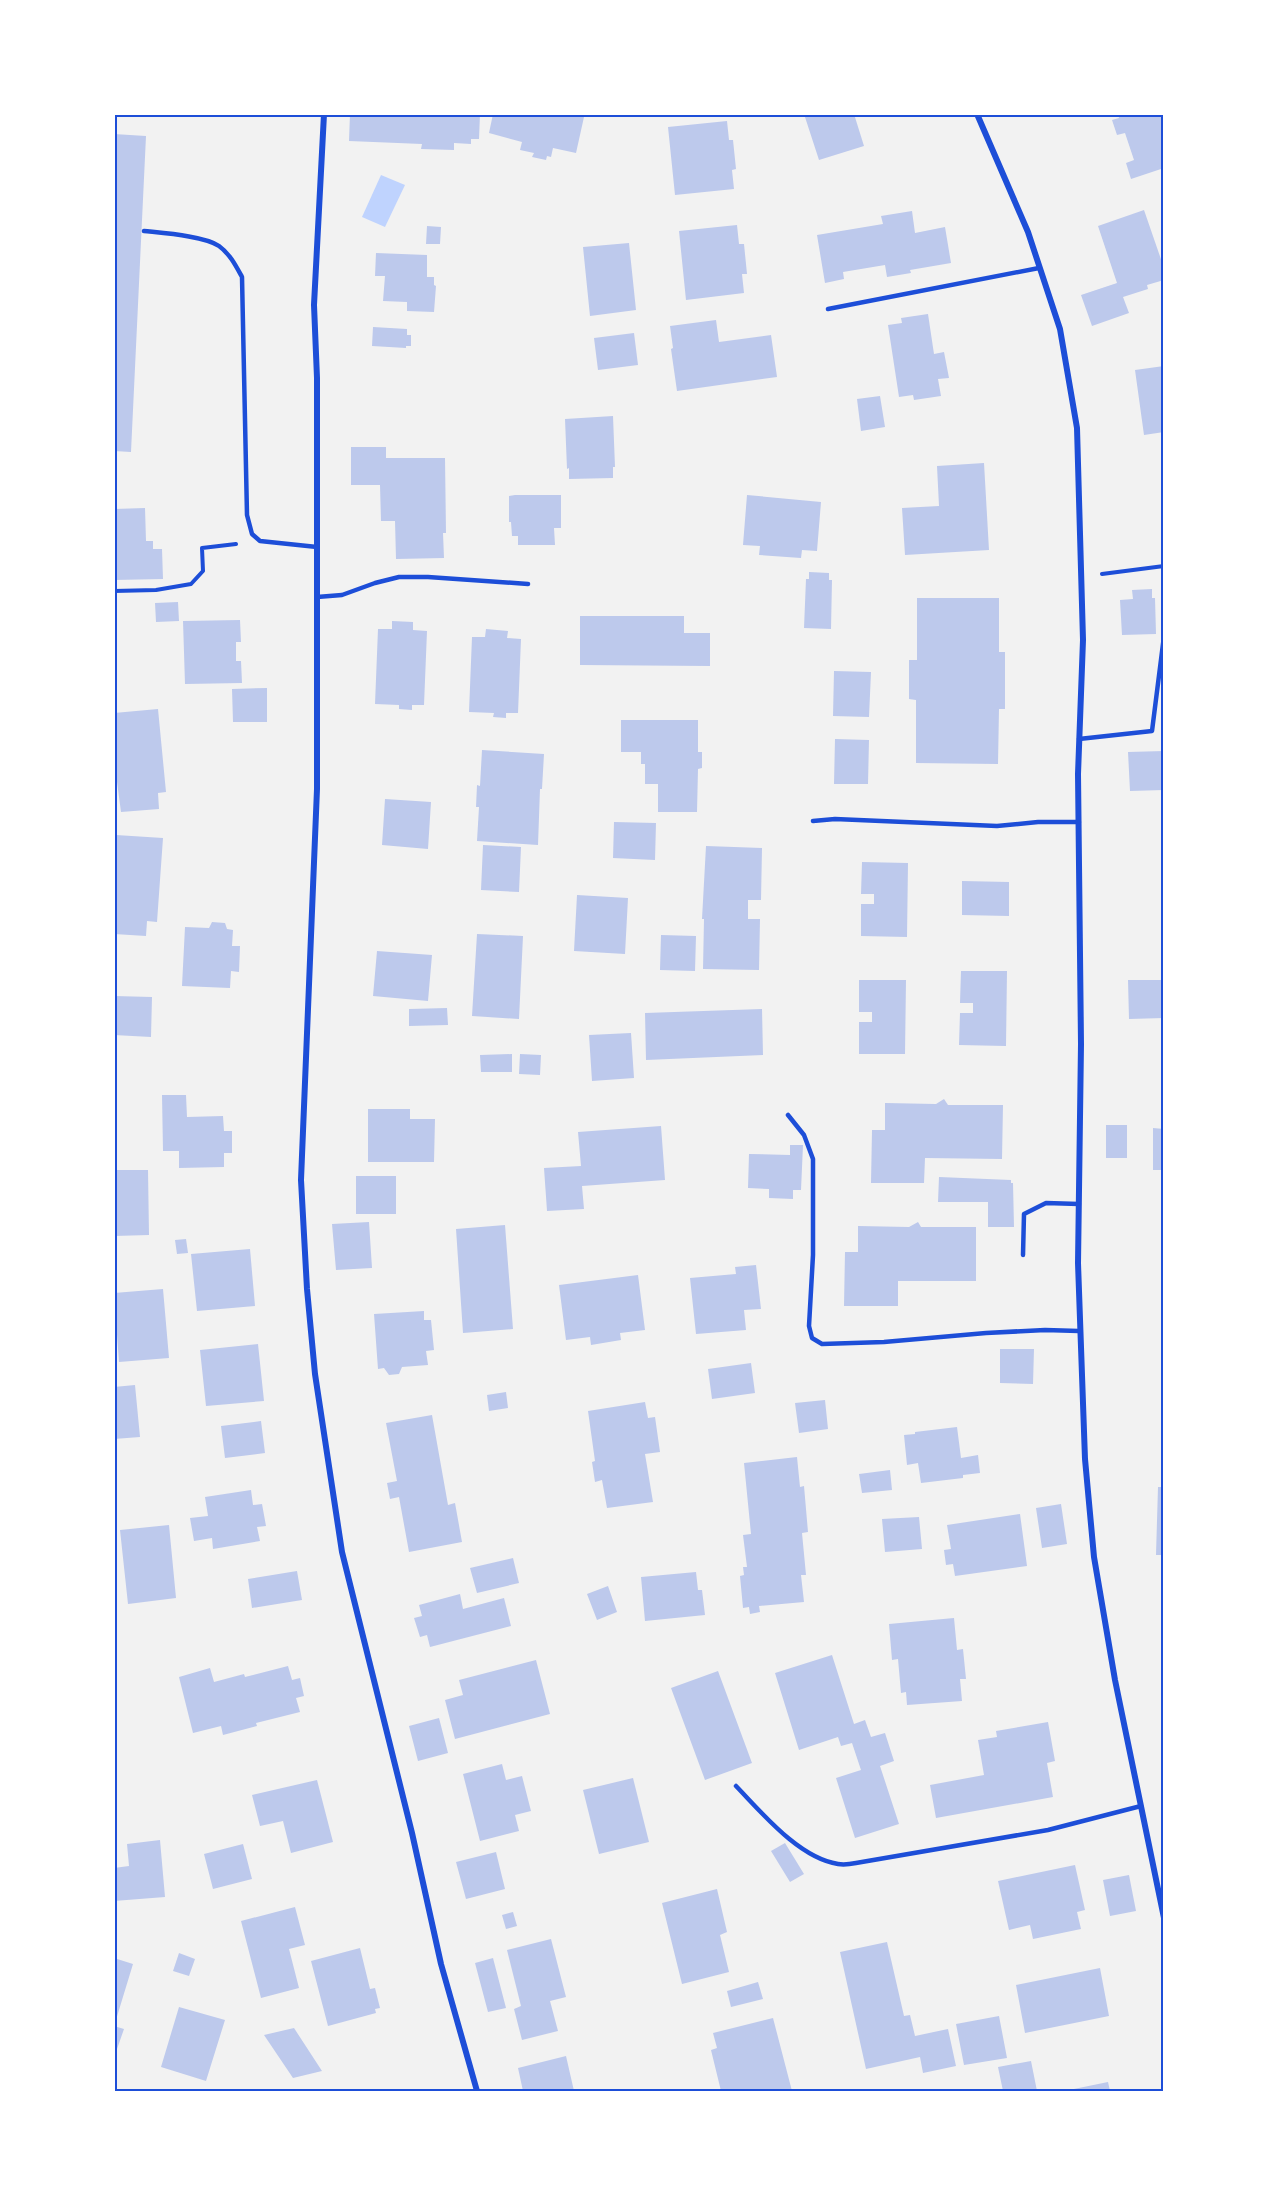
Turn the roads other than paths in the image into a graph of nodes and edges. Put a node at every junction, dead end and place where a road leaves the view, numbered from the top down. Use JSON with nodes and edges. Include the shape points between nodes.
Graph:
{"nodes":[{"id":1,"x":324,"y":114,"type":"edge"},
{"id":2,"x":977,"y":114,"type":"edge"},
{"id":3,"x":144,"y":231,"type":"dead end"},
{"id":4,"x":1039,"y":268,"type":"junction"},
{"id":5,"x":828,"y":309,"type":"dead end"},
{"id":6,"x":317,"y":548,"type":"junction"},
{"id":7,"x":528,"y":584,"type":"dead end"},
{"id":8,"x":317,"y":597,"type":"junction"},
{"id":9,"x":1164,"y":636,"type":"edge"},
{"id":10,"x":1079,"y":739,"type":"junction"},
{"id":11,"x":813,"y":821,"type":"dead end"},
{"id":12,"x":1079,"y":822,"type":"junction"},
{"id":13,"x":788,"y":1114,"type":"dead end"},
{"id":14,"x":1079,"y":1204,"type":"junction"},
{"id":15,"x":1023,"y":1255,"type":"dead end"},
{"id":16,"x":1079,"y":1331,"type":"junction"},
{"id":17,"x":736,"y":1786,"type":"dead end"},
{"id":18,"x":1142,"y":1806,"type":"junction"},
{"id":19,"x":1164,"y":1918,"type":"edge"},
{"id":20,"x":477,"y":2091,"type":"edge"}],
"edges":[{"from":1,"to":6,"type":"street","via":[[314,305]]},
{"from":2,"to":4,"type":"street","via":[[1028,232]]},
{"from":3,"to":6,"type":"lane","via":[[218,245],[242,277],[247,515],[252,534],[260,541]]},
{"from":4,"to":5,"type":"lane"},
{"from":4,"to":10,"type":"street","via":[[1060,328],[1077,428],[1083,640]]},
{"from":6,"to":8,"type":"street"},
{"from":7,"to":8,"type":"lane","via":[[399,577],[342,595]]},
{"from":8,"to":20,"type":"street","via":[[317,789],[301,1180],[315,1374],[342,1552],[441,1964]]},
{"from":9,"to":10,"type":"lane","via":[[1152,731]]},
{"from":10,"to":12,"type":"street"},
{"from":11,"to":12,"type":"lane","via":[[997,826]]},
{"from":12,"to":14,"type":"street"},
{"from":13,"to":16,"type":"lane","via":[[804,1135],[813,1159],[809,1326],[812,1338],[822,1344]]},
{"from":14,"to":15,"type":"lane","via":[[1046,1203],[1024,1214]]},
{"from":14,"to":16,"type":"street"},
{"from":16,"to":18,"type":"street","via":[[1094,1557],[1118,1702]]},
{"from":17,"to":18,"type":"lane","via":[[794,1842],[812,1855],[838,1864],[1048,1830]]},
{"from":18,"to":19,"type":"street"}]}
